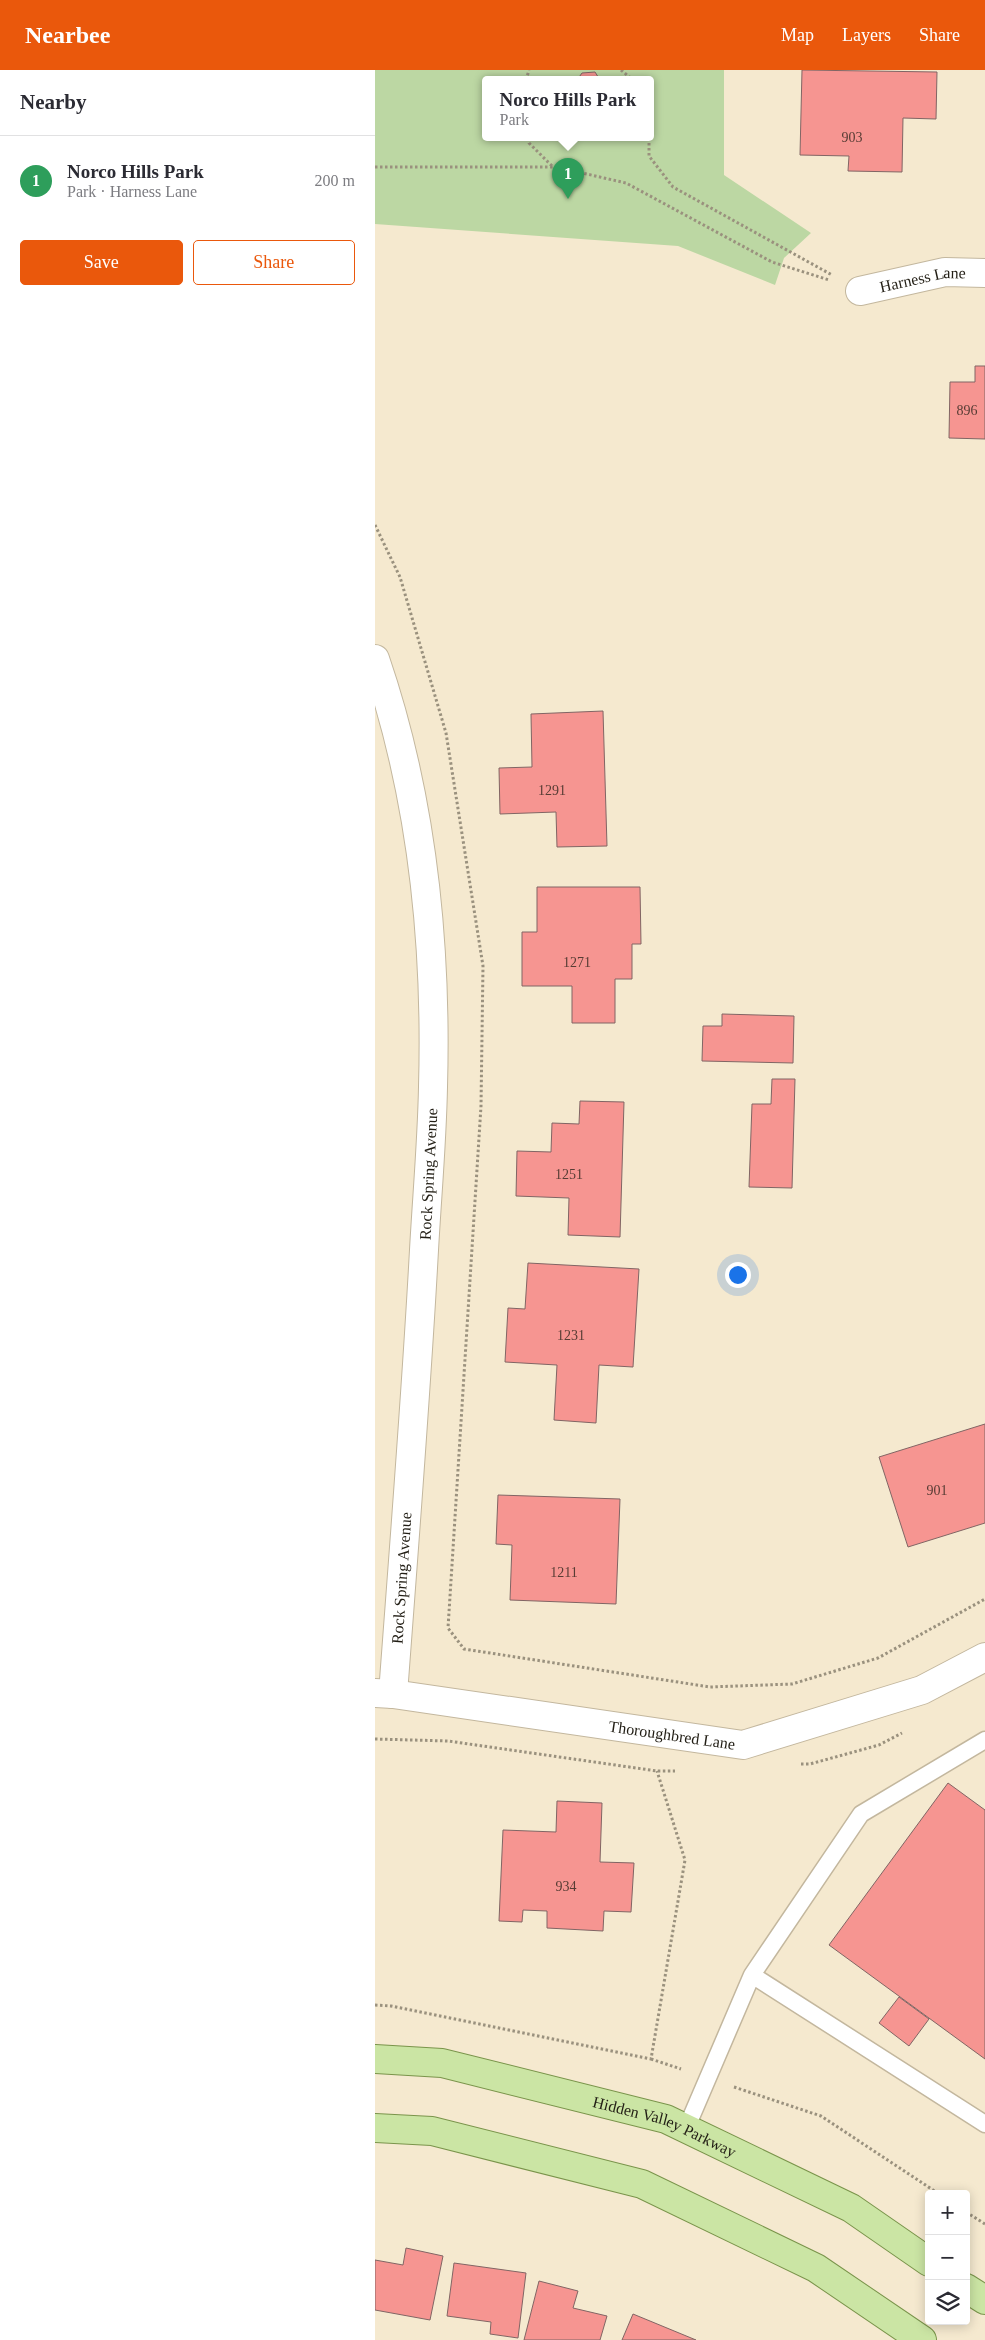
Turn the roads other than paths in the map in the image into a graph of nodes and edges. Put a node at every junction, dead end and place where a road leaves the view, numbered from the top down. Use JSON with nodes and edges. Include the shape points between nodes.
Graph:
{"nodes":[{"id":1,"x":985,"y":273,"type":"edge"},
{"id":2,"x":860,"y":291,"type":"road end"},
{"id":3,"x":375,"y":659,"type":"edge"},
{"id":4,"x":984,"y":1661,"type":"edge"},
{"id":5,"x":384,"y":1694,"type":"edge"},
{"id":6,"x":985,"y":1740,"type":"edge"},
{"id":7,"x":752,"y":1975,"type":"junction"},
{"id":8,"x":375,"y":2059,"type":"edge"},
{"id":9,"x":985,"y":2124,"type":"edge"},
{"id":10,"x":375,"y":2128,"type":"edge"},
{"id":11,"x":686,"y":2129,"type":"junction"},
{"id":12,"x":925,"y":2259,"type":"edge"},
{"id":13,"x":970,"y":2291,"type":"edge"},
{"id":14,"x":985,"y":2300,"type":"edge"},
{"id":15,"x":923,"y":2340,"type":"edge"}],
"edges":[{"from":1,"to":2,"type":"street","name":"Harness Lane","via":[[945,272]]},
{"from":3,"to":5,"type":"street","name":"Rock Spring Avenue","via":[[407,774],[421,850],[432,956],[433,1087],[419,1332]]},
{"from":4,"to":5,"type":"street","name":"Thoroughbred Lane","via":[[922,1690],[743,1745]]},
{"from":6,"to":7,"type":"lane","via":[[861,1814]]},
{"from":7,"to":9,"type":"lane"},
{"from":7,"to":11,"type":"lane"},
{"from":8,"to":11,"type":"main road","name":"Hidden Valley Parkway","via":[[442,2063],[666,2119]]},
{"from":10,"to":15,"type":"main road","via":[[432,2131],[642,2184],[816,2268]]},
{"from":11,"to":12,"type":"main road","name":"Hidden Valley Parkway","via":[[851,2208]]},
{"from":13,"to":14,"type":"main road"}]}
